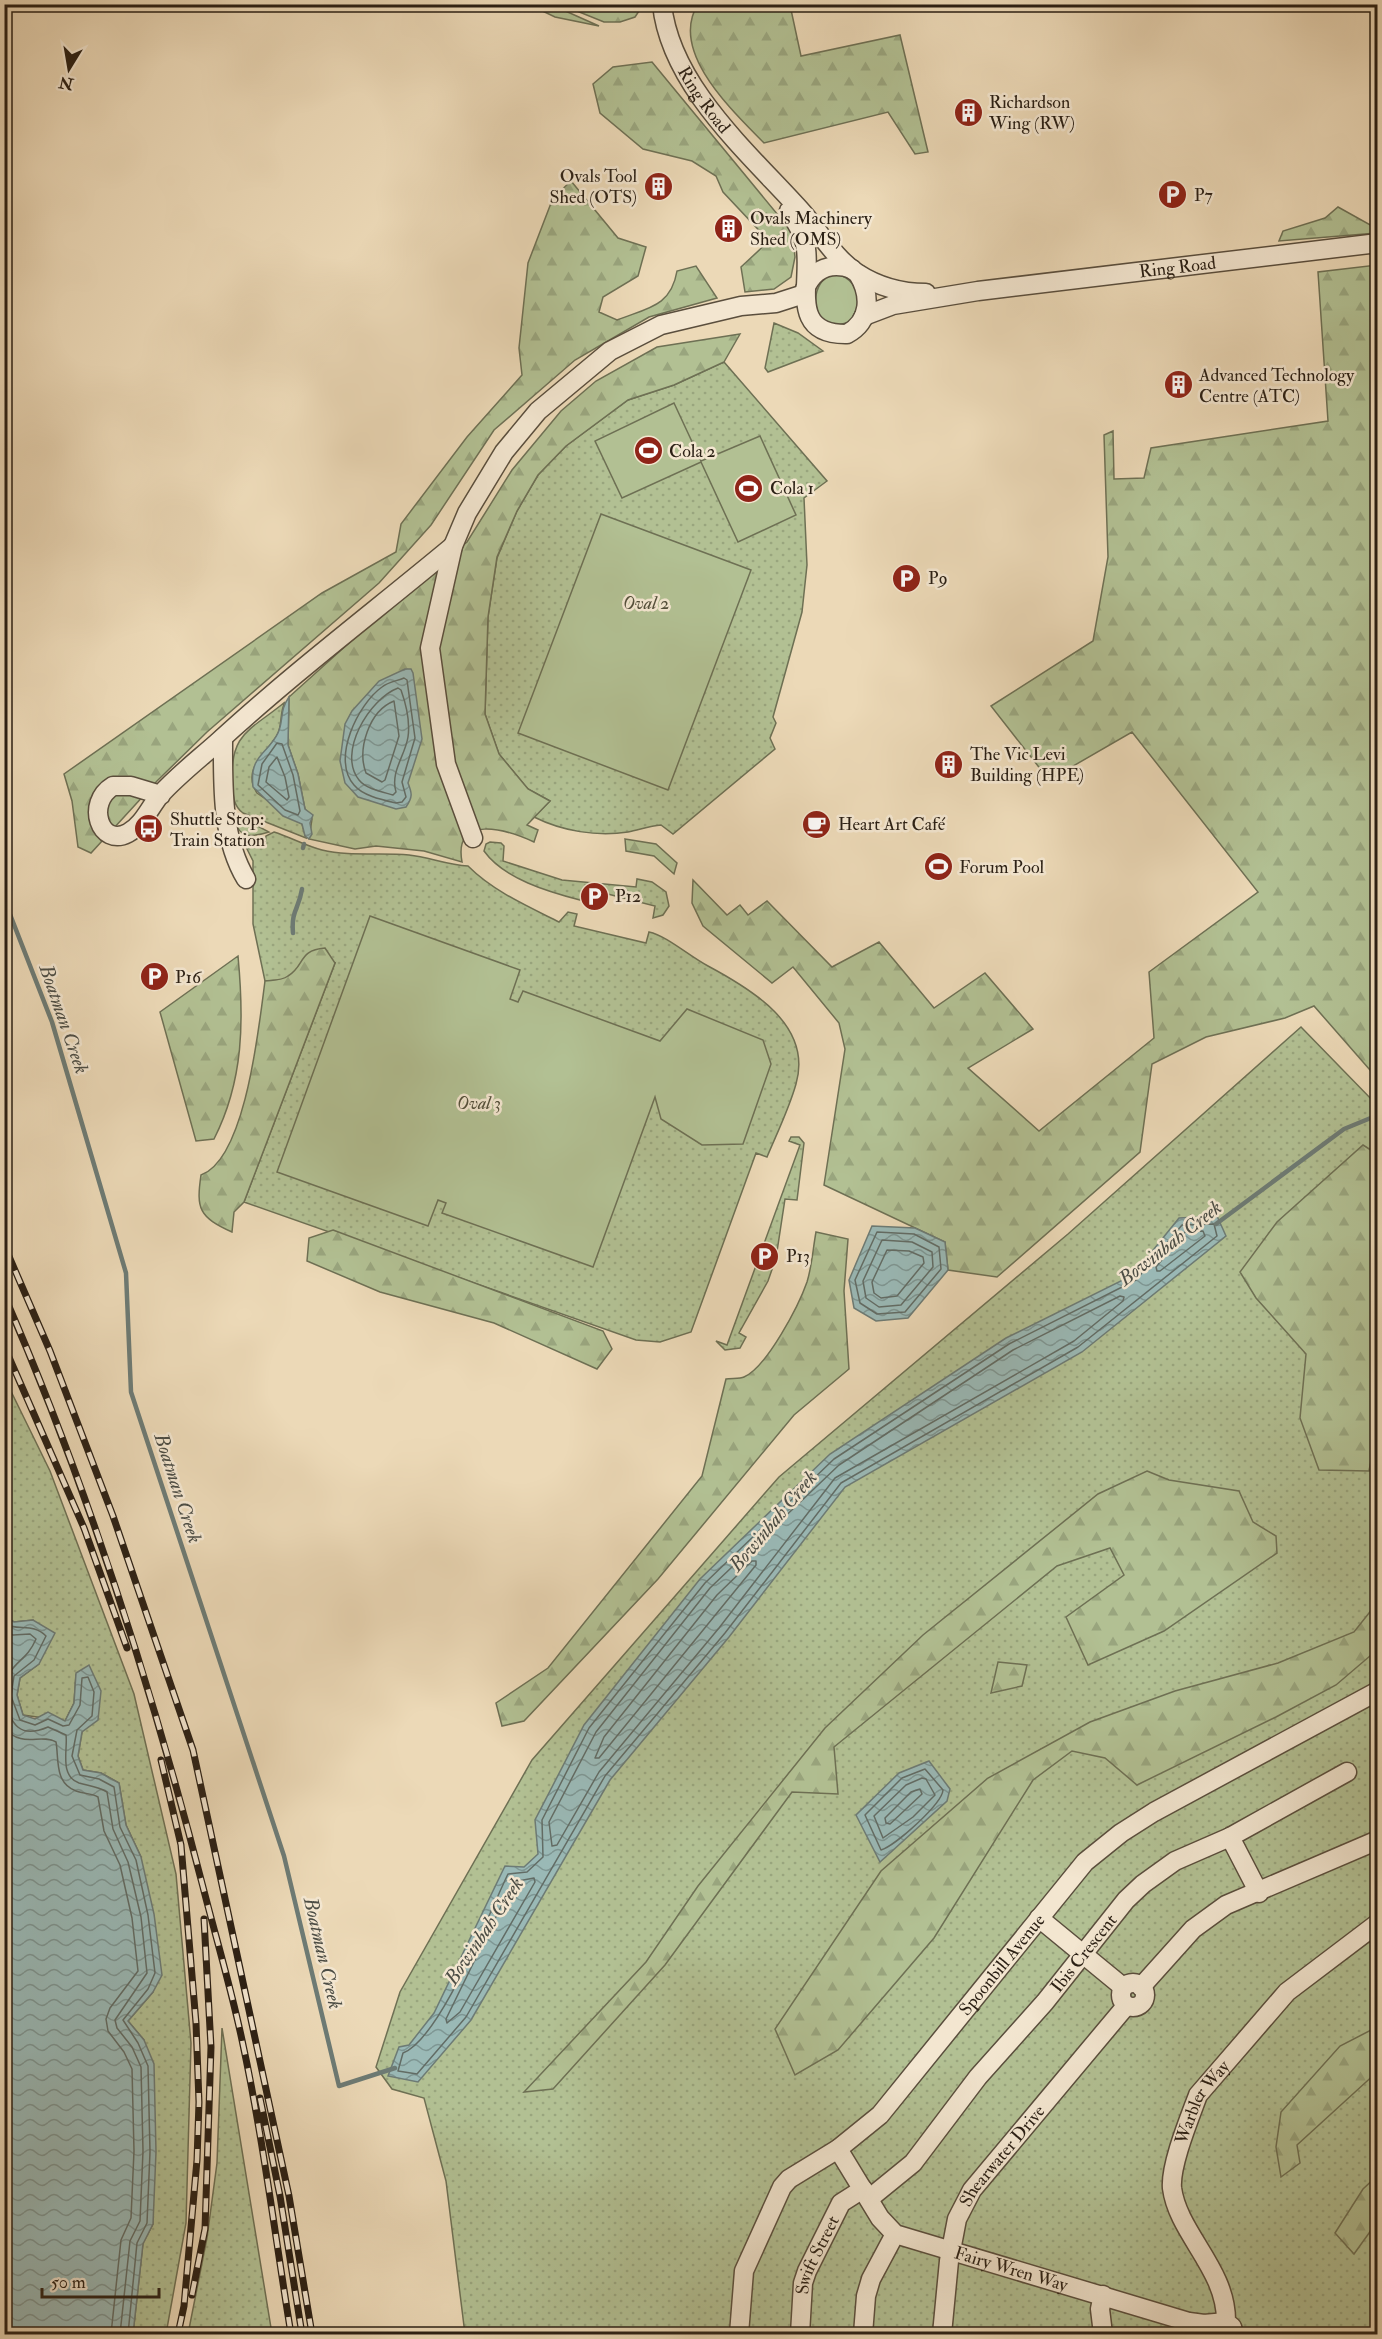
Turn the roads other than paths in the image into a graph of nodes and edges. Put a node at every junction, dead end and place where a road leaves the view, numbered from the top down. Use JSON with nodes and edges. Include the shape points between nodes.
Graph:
{"nodes":[{"id":1,"x":662,"y":4,"type":"edge"},
{"id":2,"x":773,"y":184,"type":"junction"},
{"id":3,"x":1377,"y":243,"type":"edge"},
{"id":4,"x":855,"y":271,"type":"junction"},
{"id":5,"x":978,"y":291,"type":"junction"},
{"id":6,"x":805,"y":292,"type":"junction"},
{"id":7,"x":776,"y":303,"type":"junction"},
{"id":8,"x":807,"y":314,"type":"junction"},
{"id":9,"x":864,"y":316,"type":"junction"},
{"id":10,"x":453,"y":546,"type":"junction"},
{"id":11,"x":223,"y":738,"type":"junction"},
{"id":12,"x":161,"y":795,"type":"dead end"},
{"id":13,"x":473,"y":838,"type":"dead end"},
{"id":14,"x":246,"y":879,"type":"dead end"},
{"id":15,"x":1377,"y":1691,"type":"edge"},
{"id":16,"x":1347,"y":1772,"type":"dead end"},
{"id":17,"x":1230,"y":1836,"type":"junction"},
{"id":18,"x":1377,"y":1840,"type":"edge"},
{"id":19,"x":1259,"y":1893,"type":"junction"},
{"id":20,"x":1039,"y":1918,"type":"junction"},
{"id":21,"x":1377,"y":1923,"type":"edge"},
{"id":22,"x":1082,"y":1954,"type":"junction"},
{"id":23,"x":1132,"y":1987,"type":"junction"},
{"id":24,"x":838,"y":2149,"type":"junction"},
{"id":25,"x":867,"y":2193,"type":"junction"},
{"id":26,"x":895,"y":2234,"type":"junction"},
{"id":27,"x":951,"y":2249,"type":"junction"},
{"id":28,"x":1103,"y":2295,"type":"junction"},
{"id":29,"x":1230,"y":2328,"type":"edge"},
{"id":30,"x":739,"y":2334,"type":"edge"},
{"id":31,"x":800,"y":2334,"type":"edge"},
{"id":32,"x":863,"y":2334,"type":"edge"},
{"id":33,"x":942,"y":2334,"type":"edge"},
{"id":34,"x":1103,"y":2334,"type":"edge"}],
"edges":[{"from":1,"to":2,"type":"street","name":"Ring Road","via":[[664,27],[685,75]]},
{"from":2,"to":4,"type":"street","name":"Ring Road"},
{"from":2,"to":6,"type":"street","name":"Ring Road","via":[[802,231],[807,265]]},
{"from":3,"to":5,"type":"street","name":"Ring Road"},
{"from":4,"to":5,"type":"street","name":"Ring Road","via":[[879,284],[907,292]]},
{"from":4,"to":6,"type":"street","name":"Ring Road","via":[[822,268]]},
{"from":4,"to":9,"type":"street","name":"Ring Road","via":[[867,293]]},
{"from":5,"to":9,"type":"street","name":"Ring Road","via":[[893,305]]},
{"from":6,"to":7,"type":"street"},
{"from":6,"to":8,"type":"street","name":"Ring Road"},
{"from":7,"to":8,"type":"street"},
{"from":7,"to":10,"type":"street","via":[[741,306],[661,325],[610,351],[538,411],[504,452],[467,513]]},
{"from":8,"to":9,"type":"street","name":"Ring Road","via":[[816,325],[837,334],[854,330]]},
{"from":10,"to":11,"type":"street"},
{"from":10,"to":13,"type":"street","via":[[430,648],[446,764]]},
{"from":11,"to":12,"type":"street"},
{"from":11,"to":14,"type":"street","via":[[226,821],[236,862]]},
{"from":15,"to":20,"type":"street","name":"Spoonbill Avenue","via":[[1121,1833],[1085,1862]]},
{"from":16,"to":17,"type":"street","name":"Ibis Crescent"},
{"from":17,"to":19,"type":"street"},
{"from":17,"to":22,"type":"street","name":"Ibis Crescent","via":[[1175,1861],[1143,1884]]},
{"from":18,"to":19,"type":"street"},
{"from":19,"to":23,"type":"street","via":[[1226,1905],[1193,1929]]},
{"from":20,"to":22,"type":"street"},
{"from":20,"to":24,"type":"street","name":"Spoonbill Avenue","via":[[880,2115]]},
{"from":21,"to":29,"type":"street","name":"Warbler Way","via":[[1287,1992],[1203,2090],[1192,2112],[1172,2185],[1179,2209],[1222,2290]]},
{"from":22,"to":23,"type":"street"},
{"from":22,"to":25,"type":"street","name":"Ibis Crescent","via":[[978,2077],[913,2163]]},
{"from":23,"to":27,"type":"street","name":"Shearwater Drive","via":[[1145,1994],[1141,2005],[1126,2006],[972,2190],[957,2219]]},
{"from":24,"to":25,"type":"street"},
{"from":24,"to":30,"type":"street","name":"Spoonbill Avenue","via":[[782,2187],[744,2271]]},
{"from":25,"to":26,"type":"street","via":[[880,2218]]},
{"from":25,"to":31,"type":"street","name":"Swift Street","via":[[841,2203],[807,2271]]},
{"from":26,"to":27,"type":"street","name":"Fairy Wren Way"},
{"from":26,"to":32,"type":"street","via":[[871,2279]]},
{"from":27,"to":28,"type":"street","name":"Fairy Wren Way"},
{"from":27,"to":33,"type":"street","name":"Shearwater Drive"},
{"from":28,"to":29,"type":"street","name":"Fairy Wren Way","via":[[1189,2322]]},
{"from":28,"to":34,"type":"street"}]}
